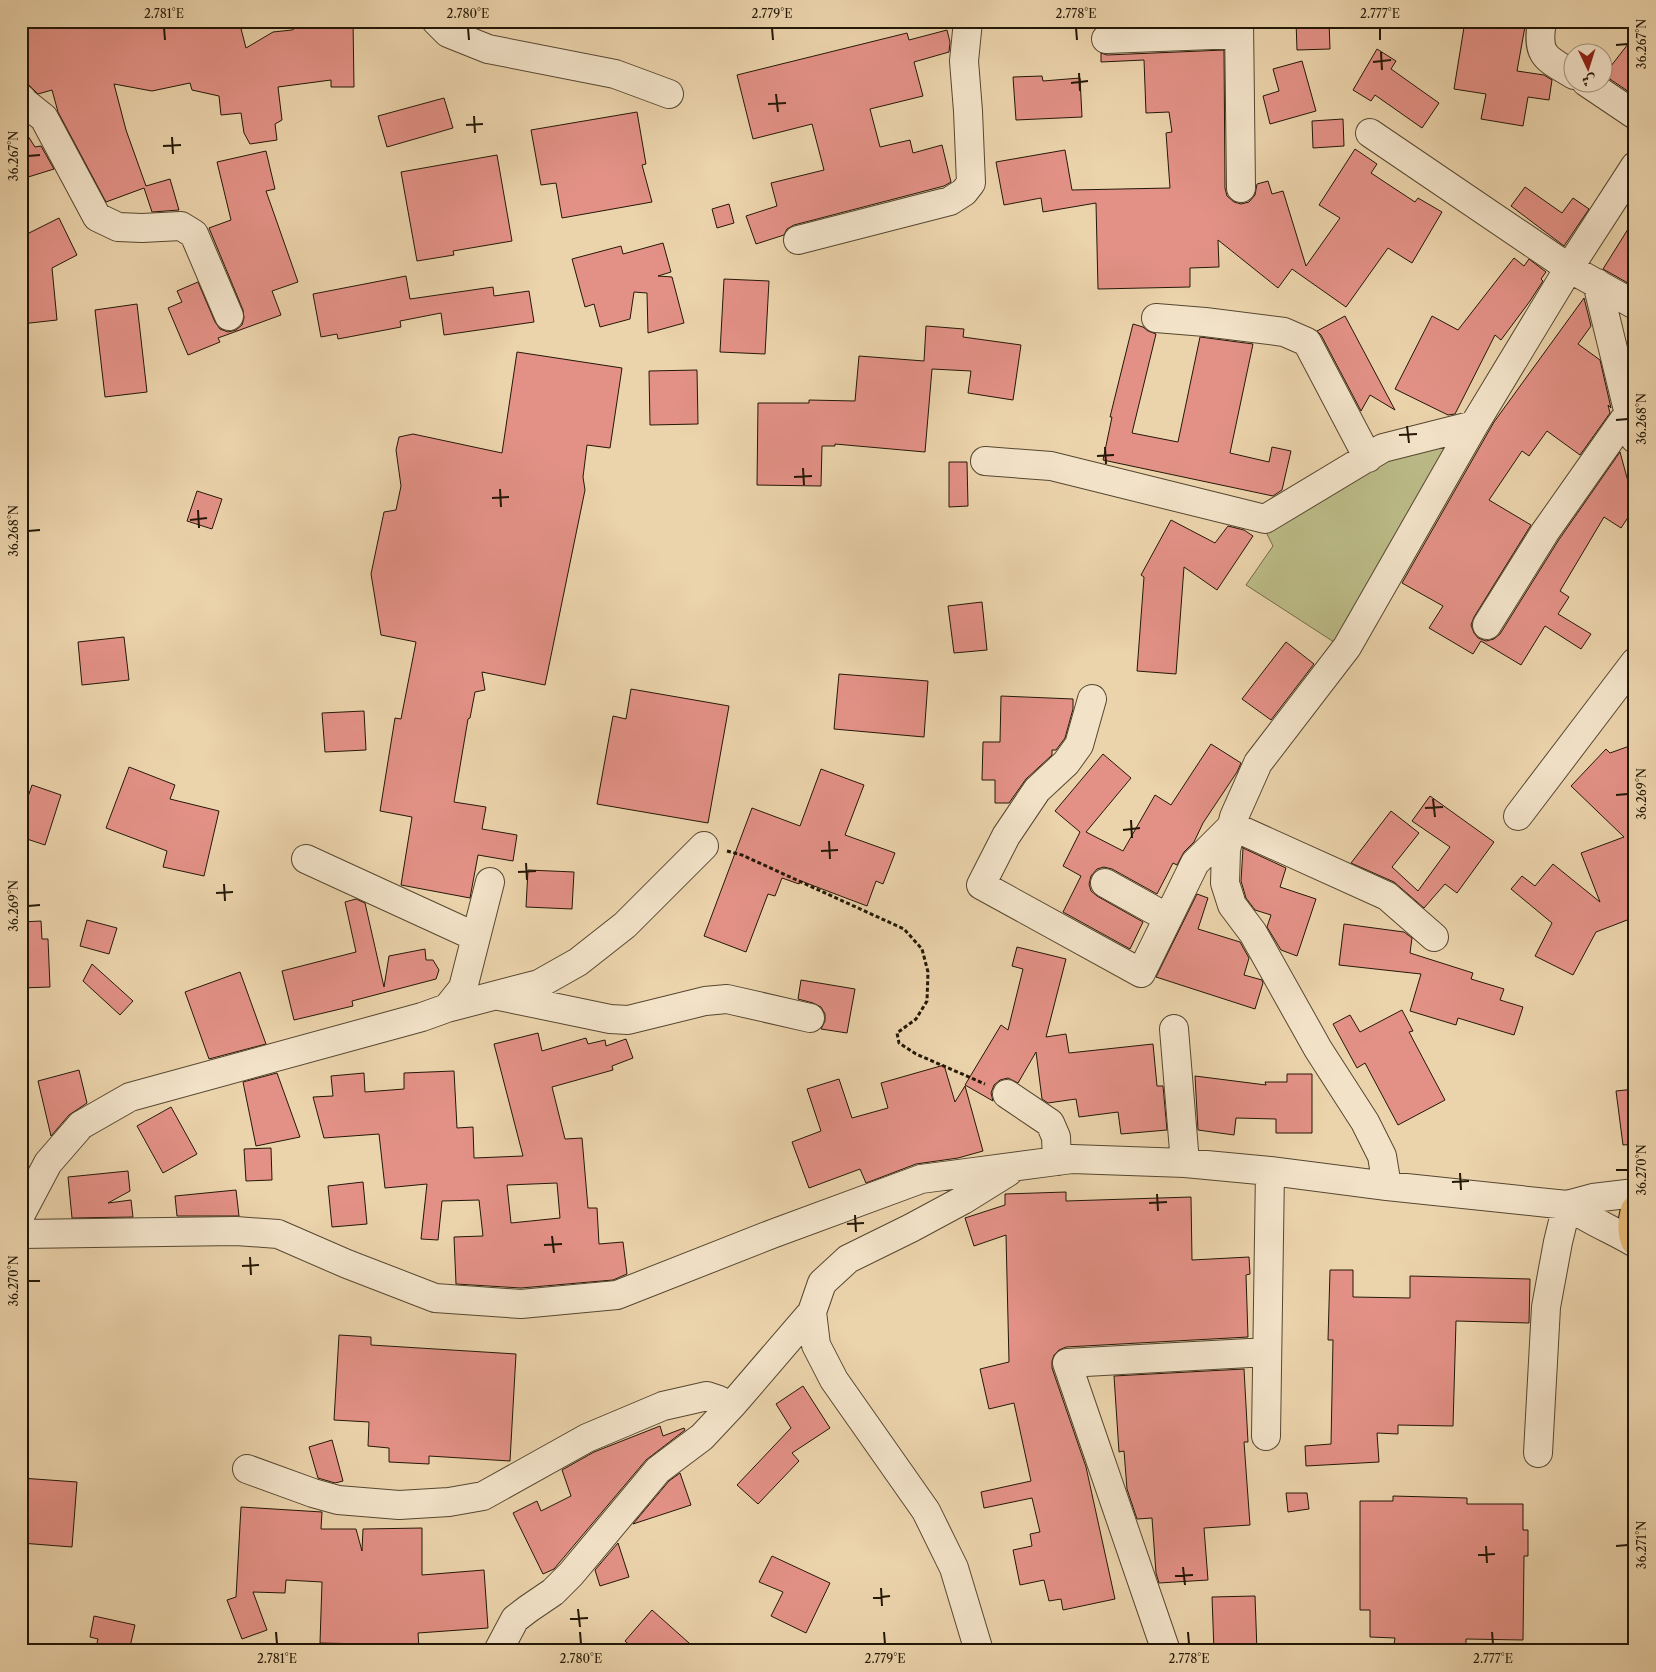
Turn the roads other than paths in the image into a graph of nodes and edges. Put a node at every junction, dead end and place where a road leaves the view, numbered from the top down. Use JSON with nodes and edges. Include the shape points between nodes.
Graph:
{"nodes":[{"id":1,"x":436,"y":21,"type":"edge"},
{"id":2,"x":968,"y":21,"type":"edge"},
{"id":3,"x":1542,"y":21,"type":"edge"},
{"id":4,"x":1239,"y":28,"type":"edge"},
{"id":5,"x":1106,"y":39,"type":"dead end"},
{"id":6,"x":1564,"y":69,"type":"edge"},
{"id":7,"x":1601,"y":92,"type":"edge"},
{"id":8,"x":669,"y":94,"type":"dead end"},
{"id":9,"x":21,"y":98,"type":"edge"},
{"id":10,"x":1635,"y":115,"type":"edge"},
{"id":11,"x":1370,"y":133,"type":"dead end"},
{"id":12,"x":1635,"y":166,"type":"edge"},
{"id":13,"x":1241,"y":188,"type":"dead end"},
{"id":14,"x":798,"y":240,"type":"dead end"},
{"id":15,"x":1569,"y":268,"type":"junction"},
{"id":16,"x":1597,"y":283,"type":"junction"},
{"id":17,"x":1635,"y":305,"type":"edge"},
{"id":18,"x":229,"y":316,"type":"dead end"},
{"id":19,"x":1156,"y":318,"type":"dead end"},
{"id":20,"x":1474,"y":424,"type":"junction"},
{"id":21,"x":1632,"y":426,"type":"edge"},
{"id":22,"x":1368,"y":458,"type":"junction"},
{"id":23,"x":985,"y":460,"type":"dead end"},
{"id":24,"x":1487,"y":625,"type":"dead end"},
{"id":25,"x":1635,"y":662,"type":"edge"},
{"id":26,"x":1092,"y":699,"type":"dead end"},
{"id":27,"x":1518,"y":816,"type":"dead end"},
{"id":28,"x":1232,"y":826,"type":"junction"},
{"id":29,"x":704,"y":846,"type":"road end"},
{"id":30,"x":306,"y":859,"type":"dead end"},
{"id":31,"x":490,"y":882,"type":"dead end"},
{"id":32,"x":1105,"y":883,"type":"dead end"},
{"id":33,"x":1168,"y":918,"type":"junction"},
{"id":34,"x":1434,"y":936,"type":"dead end"},
{"id":35,"x":476,"y":937,"type":"junction"},
{"id":36,"x":499,"y":996,"type":"junction"},
{"id":37,"x":447,"y":1008,"type":"junction"},
{"id":38,"x":810,"y":1018,"type":"dead end"},
{"id":39,"x":1174,"y":1029,"type":"dead end"},
{"id":40,"x":1007,"y":1094,"type":"road end"},
{"id":41,"x":1057,"y":1161,"type":"junction"},
{"id":42,"x":1184,"y":1163,"type":"junction"},
{"id":43,"x":1018,"y":1166,"type":"junction"},
{"id":44,"x":1270,"y":1171,"type":"junction"},
{"id":45,"x":1387,"y":1186,"type":"junction"},
{"id":46,"x":1635,"y":1193,"type":"edge"},
{"id":47,"x":1567,"y":1205,"type":"junction"},
{"id":48,"x":1635,"y":1210,"type":"edge"},
{"id":49,"x":21,"y":1214,"type":"edge"},
{"id":50,"x":21,"y":1234,"type":"edge"},
{"id":51,"x":1635,"y":1242,"type":"edge"},
{"id":52,"x":812,"y":1312,"type":"junction"},
{"id":53,"x":1267,"y":1352,"type":"junction"},
{"id":54,"x":727,"y":1410,"type":"junction"},
{"id":55,"x":1266,"y":1436,"type":"dead end"},
{"id":56,"x":1538,"y":1453,"type":"dead end"},
{"id":57,"x":247,"y":1469,"type":"dead end"},
{"id":58,"x":498,"y":1651,"type":"edge"},
{"id":59,"x":979,"y":1651,"type":"edge"},
{"id":60,"x":1166,"y":1651,"type":"edge"}],
"edges":[{"from":1,"to":8,"type":"street","via":[[448,33],[488,49],[616,74]]},
{"from":2,"to":14,"type":"street","via":[[964,61],[971,183],[950,201]]},
{"from":3,"to":6,"type":"street","via":[[1539,40],[1546,58]]},
{"from":4,"to":5,"type":"street"},
{"from":4,"to":13,"type":"street"},
{"from":7,"to":10,"type":"street"},
{"from":9,"to":18,"type":"street","via":[[44,118],[97,217],[118,227],[182,226],[194,234]]},
{"from":11,"to":15,"type":"street"},
{"from":12,"to":15,"type":"street"},
{"from":15,"to":16,"type":"street"},
{"from":15,"to":20,"type":"street"},
{"from":16,"to":17,"type":"street"},
{"from":16,"to":21,"type":"street"},
{"from":19,"to":22,"type":"street","via":[[1284,332],[1307,342]]},
{"from":20,"to":22,"type":"street","via":[[1383,448]]},
{"from":20,"to":28,"type":"street","via":[[1347,647],[1258,763]]},
{"from":21,"to":24,"type":"street","via":[[1545,532]]},
{"from":22,"to":23,"type":"street","via":[[1265,519],[1051,466]]},
{"from":25,"to":27,"type":"street"},
{"from":26,"to":33,"type":"street","via":[[1079,745],[1066,763],[1037,790],[1006,836],[981,885],[1141,973]]},
{"from":28,"to":33,"type":"street","via":[[1195,863]]},
{"from":28,"to":34,"type":"street","via":[[1387,896]]},
{"from":28,"to":45,"type":"street","via":[[1226,850],[1225,883],[1232,905],[1253,933],[1318,1049],[1365,1122],[1382,1156]]},
{"from":29,"to":36,"type":"street","via":[[625,925],[578,962],[539,984]]},
{"from":30,"to":35,"type":"street"},
{"from":31,"to":35,"type":"street"},
{"from":32,"to":33,"type":"street"},
{"from":35,"to":37,"type":"street","via":[[463,988]]},
{"from":36,"to":37,"type":"street"},
{"from":36,"to":38,"type":"street","via":[[610,1019],[628,1020],[705,1001],[727,999]]},
{"from":37,"to":49,"type":"street","via":[[130,1097],[81,1125],[48,1163]]},
{"from":39,"to":42,"type":"street"},
{"from":40,"to":41,"type":"street","via":[[1050,1122],[1056,1137]]},
{"from":41,"to":42,"type":"street"},
{"from":41,"to":43,"type":"street"},
{"from":42,"to":44,"type":"street"},
{"from":43,"to":50,"type":"street","via":[[921,1179],[617,1295],[521,1304],[435,1298],[278,1234],[236,1231]]},
{"from":43,"to":52,"type":"street","via":[[962,1200],[848,1259],[822,1283]]},
{"from":44,"to":45,"type":"street"},
{"from":44,"to":53,"type":"street"},
{"from":45,"to":47,"type":"street"},
{"from":46,"to":47,"type":"street"},
{"from":47,"to":51,"type":"street"},
{"from":47,"to":56,"type":"street","via":[[1546,1307]]},
{"from":48,"to":51,"type":"main road","via":[[1632,1220]]},
{"from":52,"to":54,"type":"street"},
{"from":52,"to":59,"type":"street","via":[[816,1345],[834,1380],[934,1527],[954,1568]]},
{"from":53,"to":55,"type":"street"},
{"from":53,"to":60,"type":"street","via":[[1067,1363]]},
{"from":54,"to":57,"type":"street","via":[[719,1400],[707,1396],[663,1406],[587,1438],[483,1496],[448,1502],[399,1505],[338,1500]]},
{"from":54,"to":58,"type":"street","via":[[702,1436],[658,1470],[553,1592],[515,1619]]}]}
